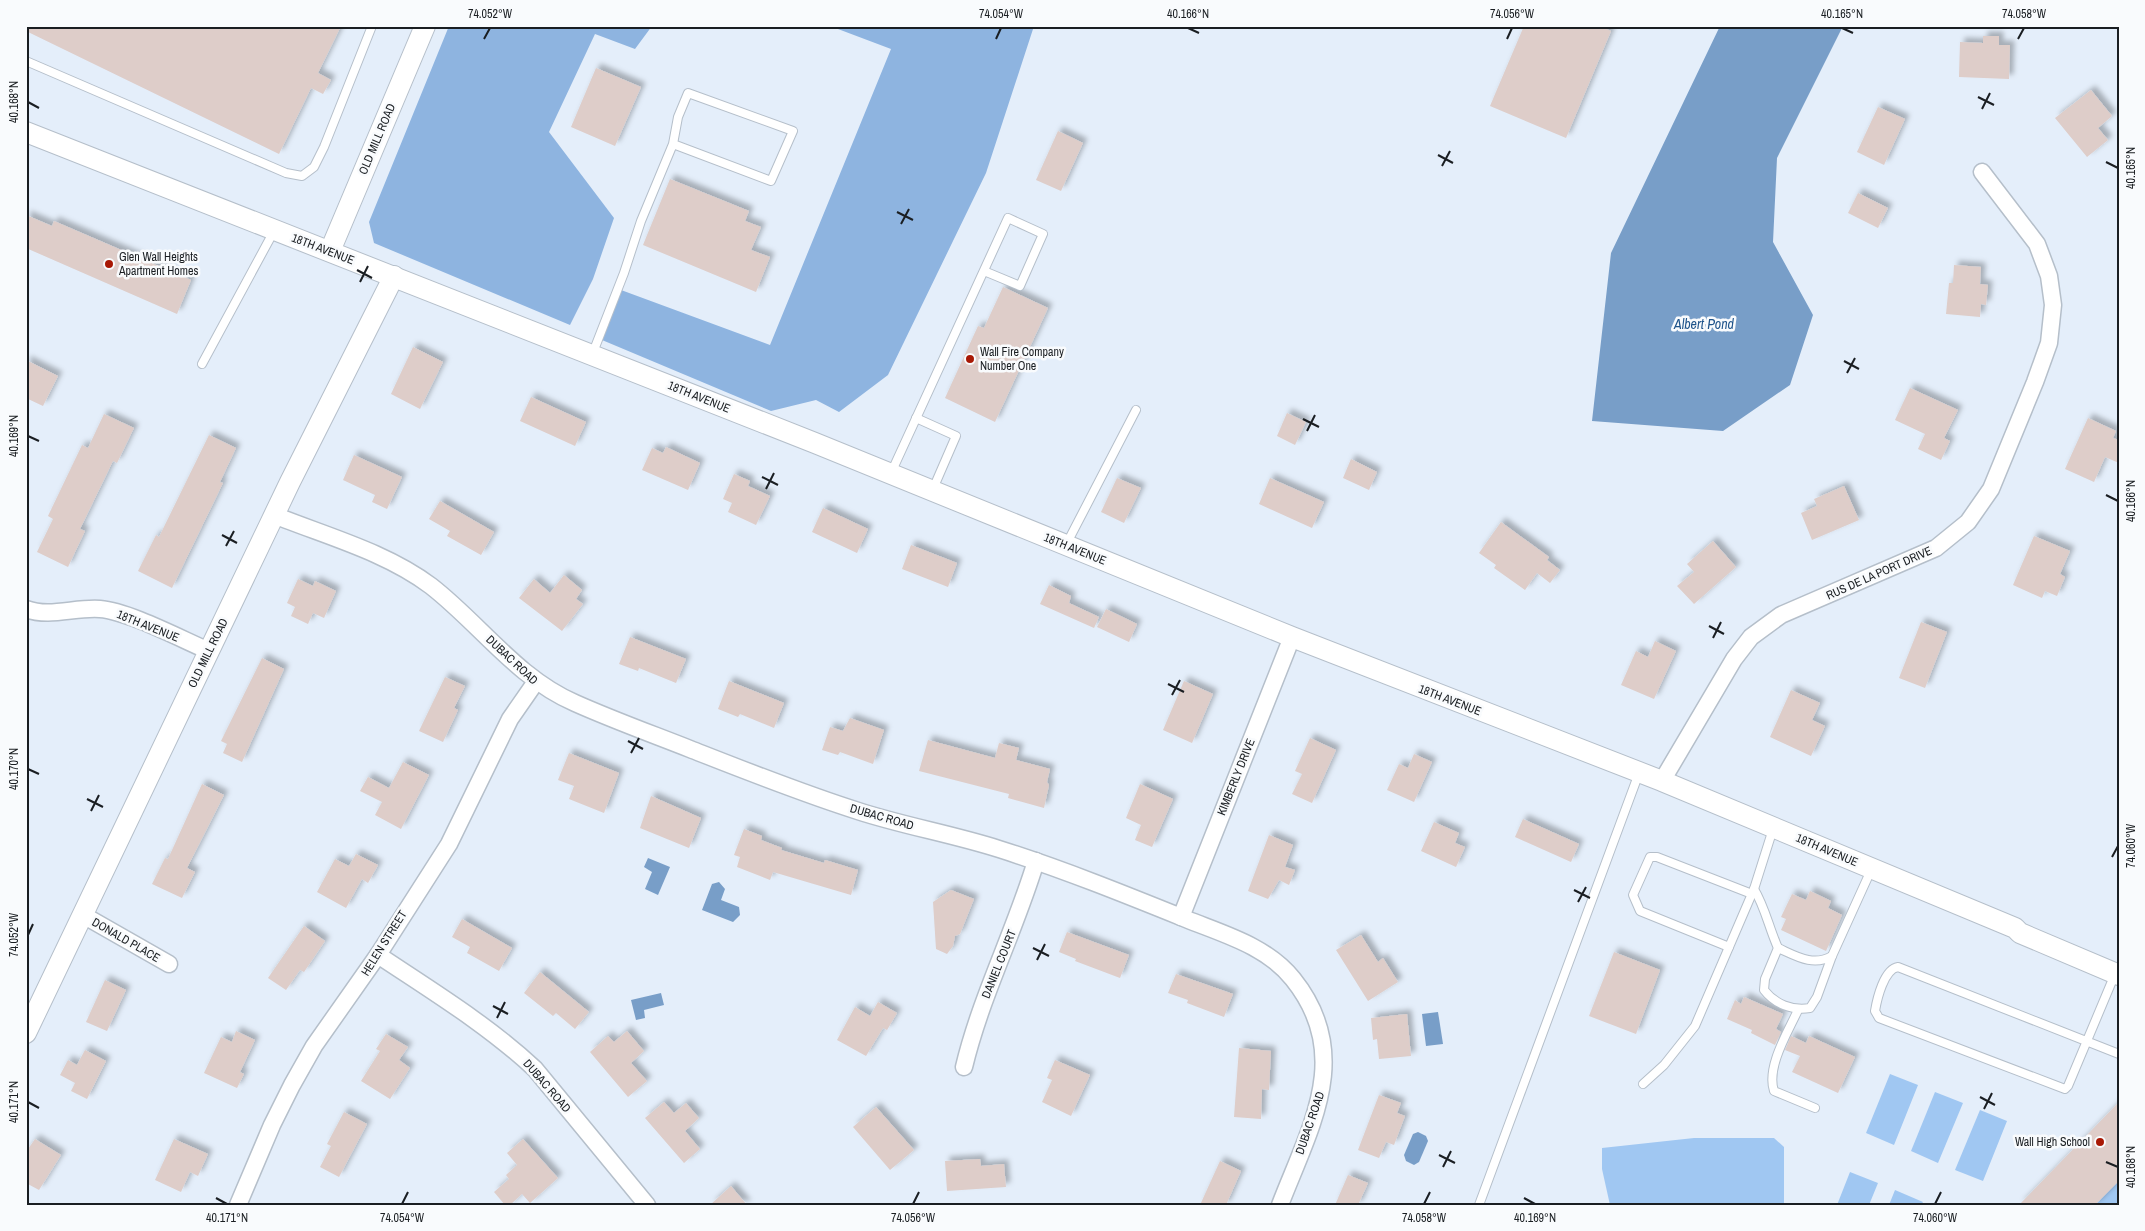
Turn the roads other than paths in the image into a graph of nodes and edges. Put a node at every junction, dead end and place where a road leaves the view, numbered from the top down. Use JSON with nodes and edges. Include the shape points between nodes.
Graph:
{"nodes":[{"id":1,"x":372,"y":26,"type":"edge"},
{"id":2,"x":425,"y":26,"type":"edge"},
{"id":3,"x":26,"y":61,"type":"edge"},
{"id":4,"x":26,"y":132,"type":"edge"},
{"id":5,"x":673,"y":144,"type":"junction"},
{"id":6,"x":1982,"y":172,"type":"dead end"},
{"id":7,"x":274,"y":231,"type":"junction"},
{"id":8,"x":330,"y":251,"type":"junction"},
{"id":9,"x":984,"y":272,"type":"junction"},
{"id":10,"x":394,"y":276,"type":"junction"},
{"id":11,"x":592,"y":354,"type":"junction"},
{"id":12,"x":202,"y":364,"type":"dead end"},
{"id":13,"x":1136,"y":410,"type":"dead end"},
{"id":14,"x":916,"y":418,"type":"junction"},
{"id":15,"x":890,"y":474,"type":"junction"},
{"id":16,"x":932,"y":491,"type":"junction"},
{"id":17,"x":274,"y":515,"type":"junction"},
{"id":18,"x":1066,"y":545,"type":"junction"},
{"id":19,"x":26,"y":610,"type":"edge"},
{"id":20,"x":1292,"y":638,"type":"junction"},
{"id":21,"x":209,"y":651,"type":"junction"},
{"id":22,"x":535,"y":683,"type":"junction"},
{"id":23,"x":1640,"y":772,"type":"junction"},
{"id":24,"x":1662,"y":782,"type":"junction"},
{"id":25,"x":1774,"y":828,"type":"junction"},
{"id":26,"x":1036,"y":861,"type":"junction"},
{"id":27,"x":1872,"y":868,"type":"junction"},
{"id":28,"x":1753,"y":891,"type":"junction"},
{"id":29,"x":84,"y":915,"type":"junction"},
{"id":30,"x":1181,"y":917,"type":"junction"},
{"id":31,"x":1729,"y":947,"type":"junction"},
{"id":32,"x":1778,"y":948,"type":"junction"},
{"id":33,"x":378,"y":955,"type":"junction"},
{"id":34,"x":1832,"y":956,"type":"junction"},
{"id":35,"x":169,"y":964,"type":"dead end"},
{"id":36,"x":2117,"y":974,"type":"edge"},
{"id":37,"x":1798,"y":1010,"type":"junction"},
{"id":38,"x":26,"y":1033,"type":"edge"},
{"id":39,"x":2087,"y":1041,"type":"junction"},
{"id":40,"x":2119,"y":1054,"type":"edge"},
{"id":41,"x":964,"y":1068,"type":"dead end"},
{"id":42,"x":1643,"y":1084,"type":"dead end"},
{"id":43,"x":1815,"y":1108,"type":"dead end"},
{"id":44,"x":238,"y":1205,"type":"edge"},
{"id":45,"x":647,"y":1205,"type":"edge"},
{"id":46,"x":1280,"y":1205,"type":"edge"},
{"id":47,"x":1479,"y":1205,"type":"edge"}],
"edges":[{"from":1,"to":3,"type":"lane","via":[[314,168],[302,176],[286,173]]},
{"from":2,"to":8,"type":"street","name":"OLD MILL ROAD"},
{"from":4,"to":7,"type":"street","name":"18TH AVENUE"},
{"from":5,"to":5,"type":"lane","via":[[771,181],[793,131],[688,93],[678,117]]},
{"from":5,"to":11,"type":"lane"},
{"from":6,"to":24,"type":"street","name":"RUS DE LA PORT DRIVE","via":[[2037,244],[2049,276],[2053,305],[2046,351],[1991,489],[1968,522],[1936,548],[1781,615],[1750,636]]},
{"from":7,"to":8,"type":"street","name":"18TH AVENUE"},
{"from":7,"to":12,"type":"lane"},
{"from":8,"to":10,"type":"street","name":"18TH AVENUE"},
{"from":9,"to":9,"type":"lane","via":[[1008,218],[1043,234],[1020,286]]},
{"from":9,"to":14,"type":"lane"},
{"from":10,"to":11,"type":"street","name":"18TH AVENUE"},
{"from":10,"to":17,"type":"street","name":"OLD MILL ROAD"},
{"from":11,"to":15,"type":"street","name":"18TH AVENUE"},
{"from":13,"to":18,"type":"lane"},
{"from":14,"to":15,"type":"lane"},
{"from":14,"to":16,"type":"lane","via":[[956,436]]},
{"from":15,"to":16,"type":"street","name":"18TH AVENUE"},
{"from":16,"to":18,"type":"street","name":"18TH AVENUE"},
{"from":17,"to":21,"type":"street","name":"OLD MILL ROAD"},
{"from":17,"to":22,"type":"street","name":"DUBAC ROAD","via":[[375,555],[416,576],[475,625]]},
{"from":18,"to":20,"type":"street","name":"18TH AVENUE"},
{"from":19,"to":21,"type":"street","name":"18TH AVENUE","via":[[48,613],[101,609]]},
{"from":20,"to":23,"type":"street","name":"18TH AVENUE"},
{"from":20,"to":30,"type":"street","name":"KIMBERLY DRIVE"},
{"from":21,"to":29,"type":"street","name":"OLD MILL ROAD"},
{"from":22,"to":26,"type":"street","name":"DUBAC ROAD","via":[[572,702],[796,790],[861,812]]},
{"from":22,"to":33,"type":"street","name":"HELEN STREET","via":[[510,719],[449,844]]},
{"from":23,"to":24,"type":"street","name":"18TH AVENUE"},
{"from":23,"to":47,"type":"lane"},
{"from":24,"to":25,"type":"street","name":"18TH AVENUE"},
{"from":25,"to":27,"type":"street","name":"18TH AVENUE"},
{"from":25,"to":28,"type":"lane"},
{"from":26,"to":30,"type":"street","name":"DUBAC ROAD"},
{"from":26,"to":41,"type":"street","name":"DANIEL COURT","via":[[1023,904],[970,1042]]},
{"from":27,"to":34,"type":"lane"},
{"from":27,"to":36,"type":"street","name":"18TH AVENUE"},
{"from":28,"to":31,"type":"lane"},
{"from":28,"to":31,"type":"lane","via":[[1657,856],[1650,857],[1645,865],[1633,895],[1640,911]]},
{"from":28,"to":32,"type":"lane","via":[[1762,902]]},
{"from":29,"to":35,"type":"street","name":"DONALD PLACE"},
{"from":29,"to":38,"type":"street","name":"OLD MILL ROAD"},
{"from":30,"to":46,"type":"street","name":"DUBAC ROAD","via":[[1250,946],[1282,967],[1308,999],[1320,1025],[1325,1060],[1323,1085]]},
{"from":31,"to":42,"type":"lane","via":[[1695,1026],[1664,1065]]},
{"from":32,"to":34,"type":"lane","via":[[1815,961],[1822,962]]},
{"from":32,"to":37,"type":"lane","via":[[1765,979],[1764,990],[1772,1000]]},
{"from":33,"to":44,"type":"street","name":"HELEN STREET","via":[[314,1046],[292,1085]]},
{"from":33,"to":45,"type":"street","name":"DUBAC ROAD","via":[[517,1052],[536,1070]]},
{"from":34,"to":37,"type":"lane","via":[[1817,997],[1810,1008]]},
{"from":36,"to":39,"type":"lane"},
{"from":37,"to":43,"type":"lane","via":[[1772,1070],[1771,1082],[1774,1090]]},
{"from":39,"to":39,"type":"lane","via":[[1898,967],[1893,967],[1888,973],[1875,1011],[1879,1018],[2061,1089],[2068,1086]]},
{"from":39,"to":40,"type":"lane"}]}
